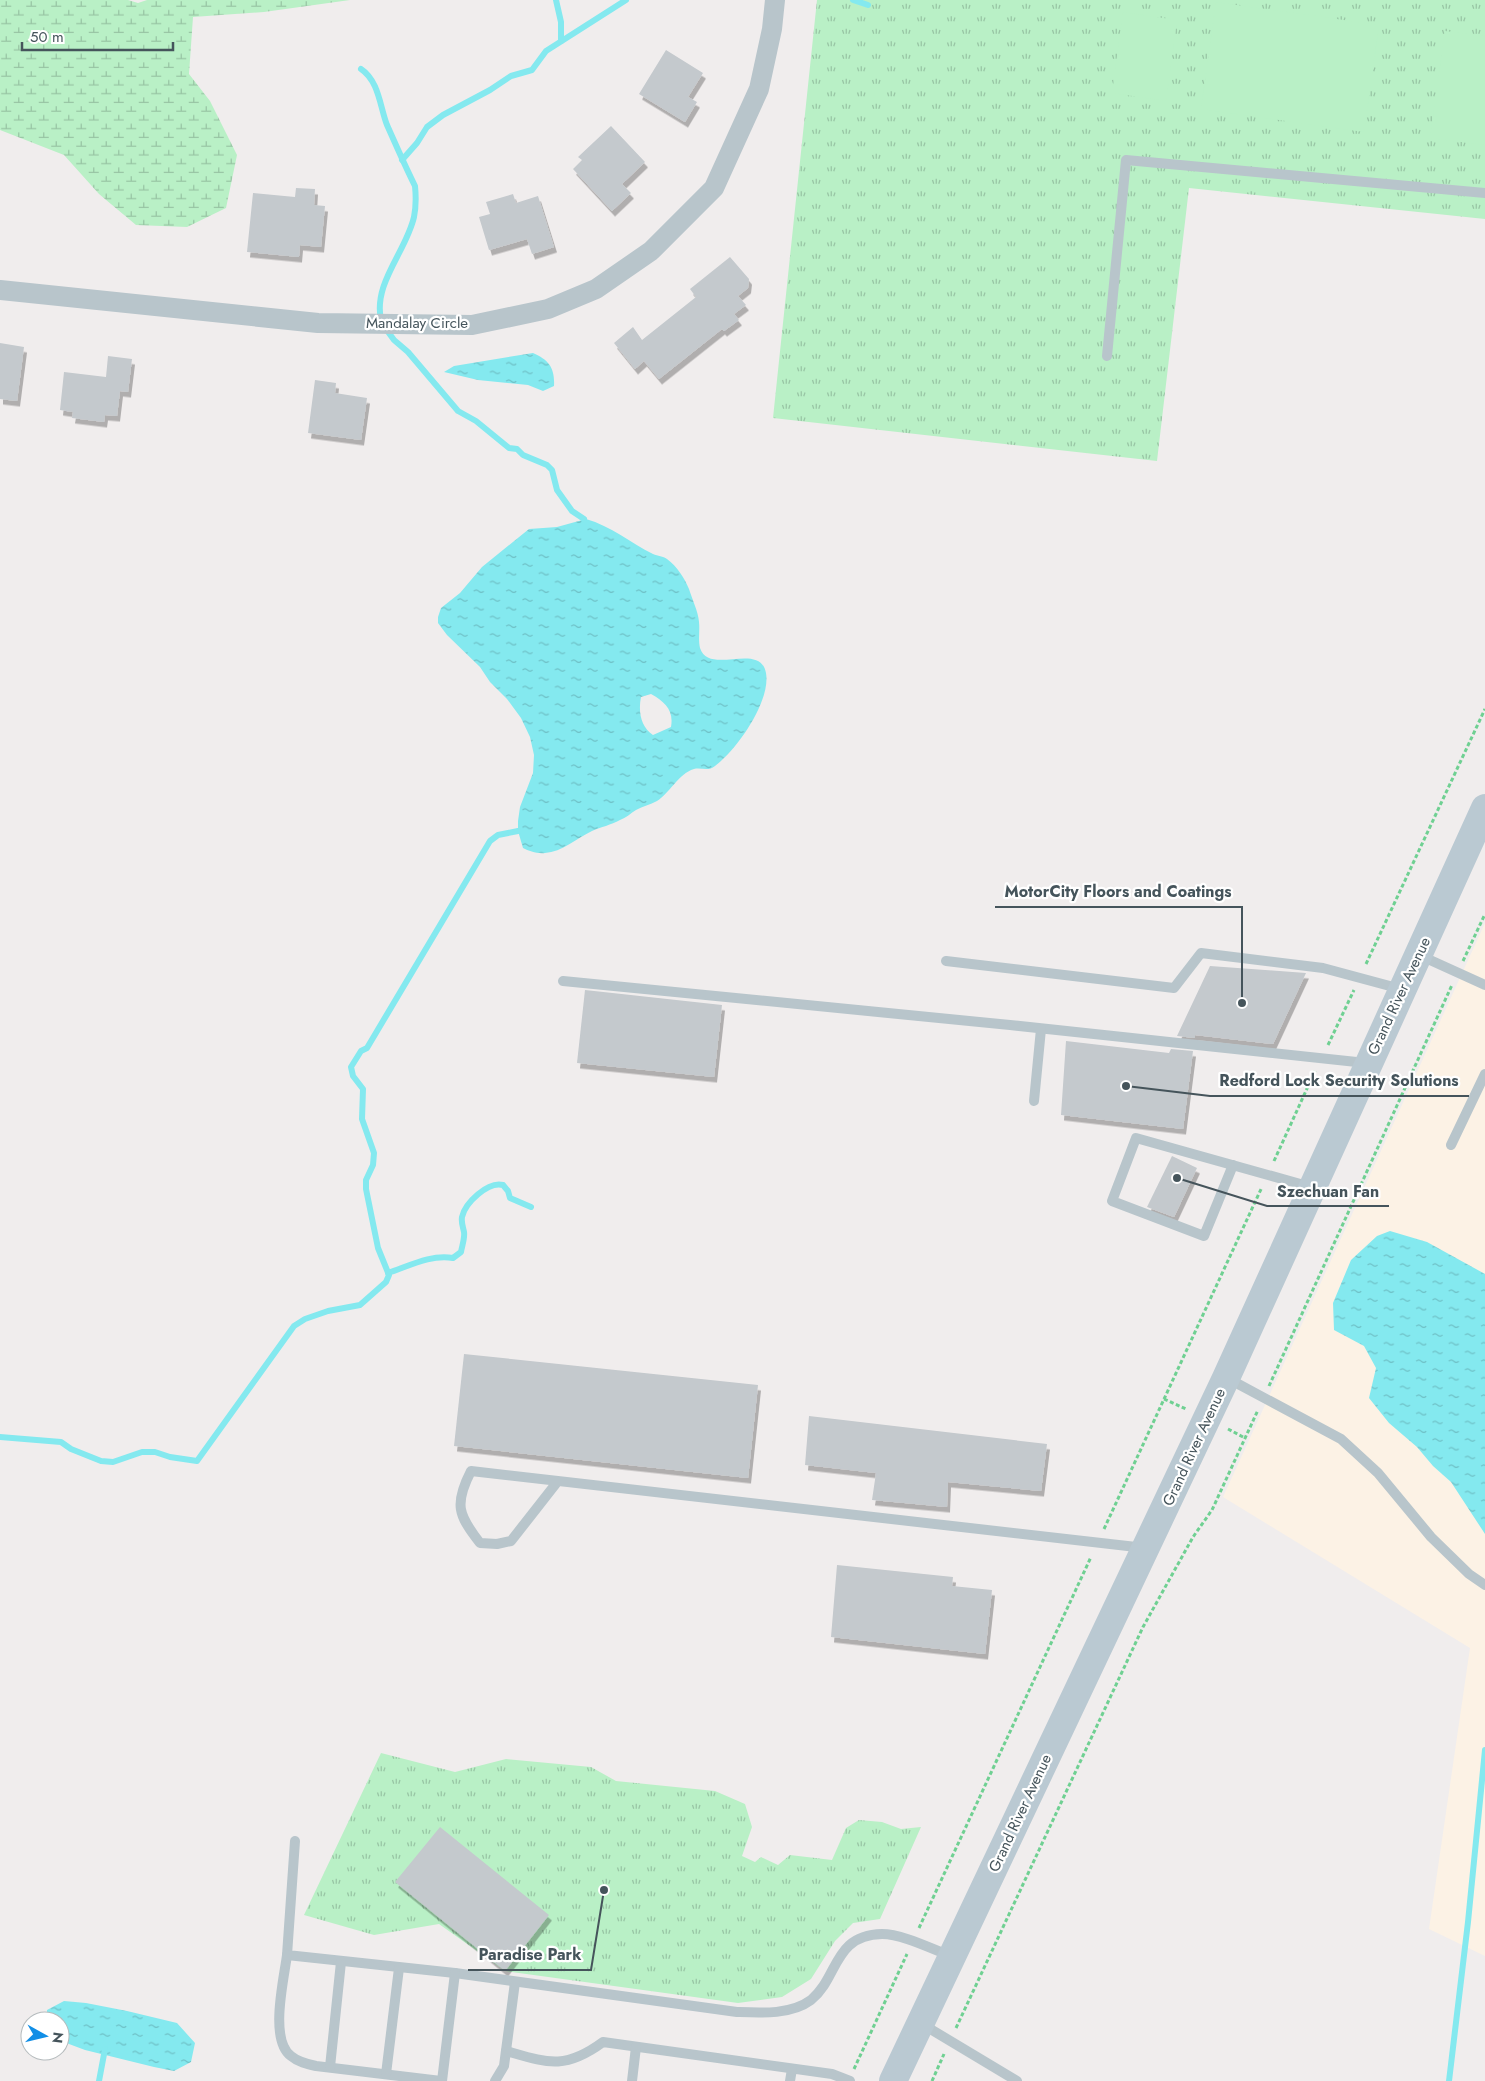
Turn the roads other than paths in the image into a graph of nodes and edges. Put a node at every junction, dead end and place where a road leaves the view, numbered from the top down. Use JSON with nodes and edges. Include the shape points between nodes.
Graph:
{"nodes":[{"id":1,"x":776,"y":0,"type":"edge"},
{"id":2,"x":1485,"y":193,"type":"edge"},
{"id":3,"x":0,"y":290,"type":"edge"},
{"id":4,"x":1107,"y":356,"type":"dead end"},
{"id":5,"x":1485,"y":808,"type":"edge"},
{"id":6,"x":1418,"y":955,"type":"junction"},
{"id":7,"x":946,"y":961,"type":"dead end"},
{"id":8,"x":563,"y":981,"type":"dead end"},
{"id":9,"x":1485,"y":985,"type":"edge"},
{"id":10,"x":1402,"y":990,"type":"junction"},
{"id":11,"x":1041,"y":1028,"type":"junction"},
{"id":12,"x":1367,"y":1064,"type":"junction"},
{"id":13,"x":1485,"y":1074,"type":"edge"},
{"id":14,"x":1034,"y":1101,"type":"dead end"},
{"id":15,"x":1451,"y":1145,"type":"dead end"},
{"id":16,"x":1233,"y":1165,"type":"junction"},
{"id":17,"x":1312,"y":1188,"type":"junction"},
{"id":18,"x":1226,"y":1378,"type":"junction"},
{"id":19,"x":558,"y":1481,"type":"junction"},
{"id":20,"x":1146,"y":1548,"type":"junction"},
{"id":21,"x":1485,"y":1585,"type":"edge"},
{"id":22,"x":295,"y":1841,"type":"dead end"},
{"id":23,"x":287,"y":1955,"type":"junction"},
{"id":24,"x":952,"y":1957,"type":"junction"},
{"id":25,"x":341,"y":1962,"type":"junction"},
{"id":26,"x":399,"y":1968,"type":"junction"},
{"id":27,"x":455,"y":1973,"type":"junction"},
{"id":28,"x":515,"y":1982,"type":"junction"},
{"id":29,"x":921,"y":2023,"type":"junction"},
{"id":30,"x":636,"y":2047,"type":"junction"},
{"id":31,"x":506,"y":2051,"type":"junction"},
{"id":32,"x":330,"y":2067,"type":"junction"},
{"id":33,"x":792,"y":2068,"type":"junction"},
{"id":34,"x":386,"y":2074,"type":"junction"},
{"id":35,"x":441,"y":2081,"type":"edge"},
{"id":36,"x":495,"y":2081,"type":"edge"},
{"id":37,"x":632,"y":2081,"type":"edge"},
{"id":38,"x":790,"y":2081,"type":"edge"},
{"id":39,"x":849,"y":2081,"type":"edge"},
{"id":40,"x":893,"y":2081,"type":"edge"},
{"id":41,"x":1017,"y":2081,"type":"edge"}],
"edges":[{"from":1,"to":3,"type":"street","name":"Mandalay Circle","via":[[759,89],[714,188],[650,251],[596,289],[548,309],[472,325],[318,322]]},
{"from":2,"to":4,"type":"lane","via":[[1126,160]]},
{"from":5,"to":6,"type":"main road","name":"Grand River Avenue"},
{"from":6,"to":9,"type":"lane"},
{"from":6,"to":10,"type":"main road","name":"Grand River Avenue"},
{"from":7,"to":10,"type":"lane","via":[[1174,988],[1201,953],[1323,968]]},
{"from":8,"to":11,"type":"lane"},
{"from":10,"to":12,"type":"main road","name":"Grand River Avenue"},
{"from":11,"to":12,"type":"lane"},
{"from":11,"to":14,"type":"lane"},
{"from":12,"to":17,"type":"main road","name":"Grand River Avenue"},
{"from":13,"to":15,"type":"lane"},
{"from":16,"to":16,"type":"lane","via":[[1136,1138],[1112,1201],[1204,1236]]},
{"from":16,"to":17,"type":"lane"},
{"from":17,"to":18,"type":"main road","name":"Grand River Avenue"},
{"from":18,"to":20,"type":"main road","name":"Grand River Avenue"},
{"from":18,"to":21,"type":"lane","via":[[1341,1439],[1378,1474],[1431,1537]]},
{"from":19,"to":19,"type":"lane","via":[[471,1471],[462,1488],[459,1505],[466,1524],[480,1542],[497,1544],[511,1541]]},
{"from":19,"to":20,"type":"lane"},
{"from":20,"to":24,"type":"main road","name":"Grand River Avenue"},
{"from":22,"to":23,"type":"lane"},
{"from":23,"to":25,"type":"lane"},
{"from":23,"to":32,"type":"lane","via":[[279,2026],[281,2042],[290,2056],[302,2062]]},
{"from":24,"to":28,"type":"lane","via":[[884,1934],[869,1935],[854,1941],[840,1954],[824,1984],[810,2000],[774,2013],[737,2012]]},
{"from":24,"to":29,"type":"main road","name":"Grand River Avenue"},
{"from":25,"to":26,"type":"lane"},
{"from":25,"to":32,"type":"lane"},
{"from":26,"to":27,"type":"lane"},
{"from":26,"to":34,"type":"lane"},
{"from":27,"to":28,"type":"lane"},
{"from":27,"to":35,"type":"lane"},
{"from":28,"to":31,"type":"lane"},
{"from":29,"to":40,"type":"main road","name":"Grand River Avenue"},
{"from":29,"to":41,"type":"lane"},
{"from":30,"to":31,"type":"lane","via":[[603,2042],[585,2055],[559,2062]]},
{"from":30,"to":33,"type":"lane"},
{"from":30,"to":37,"type":"lane"},
{"from":31,"to":36,"type":"lane","via":[[504,2066]]},
{"from":32,"to":34,"type":"lane"},
{"from":33,"to":38,"type":"lane"},
{"from":33,"to":39,"type":"lane","via":[[832,2074]]},
{"from":34,"to":35,"type":"lane"}]}
